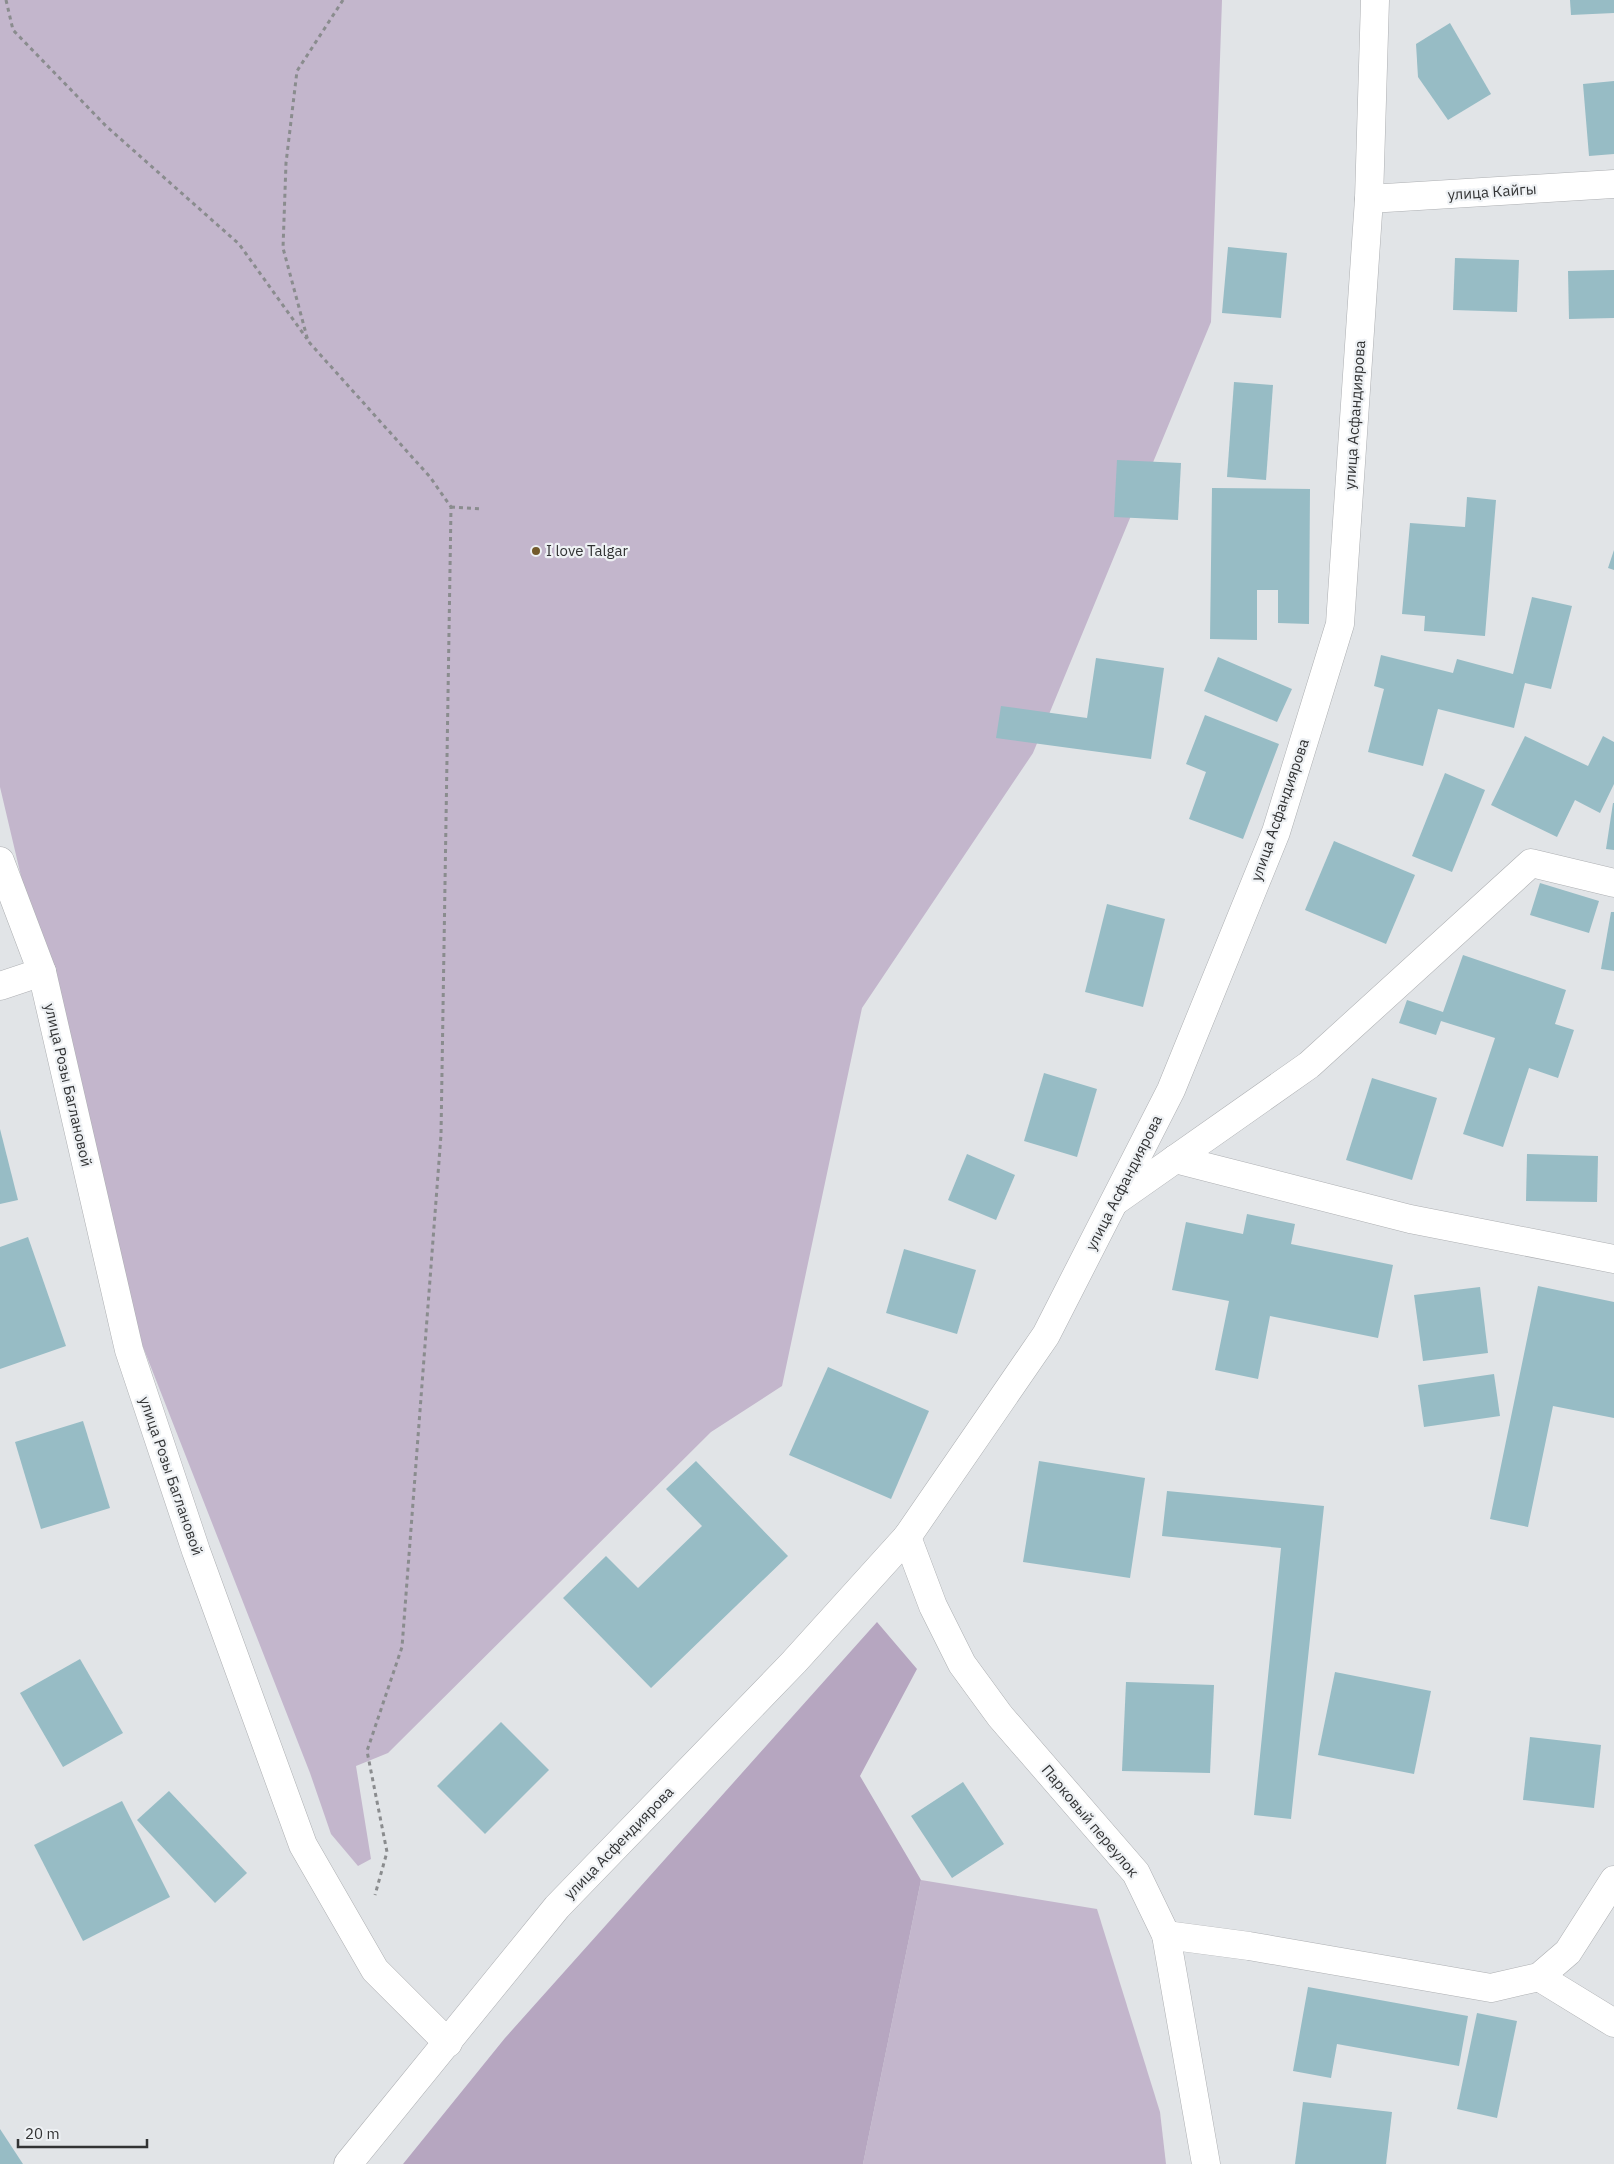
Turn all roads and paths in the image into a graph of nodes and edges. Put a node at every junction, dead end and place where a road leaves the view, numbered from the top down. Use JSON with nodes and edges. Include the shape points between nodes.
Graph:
{"nodes":[{"id":1,"x":6,"y":0,"type":"edge"},
{"id":2,"x":343,"y":0,"type":"edge"},
{"id":3,"x":1375,"y":0,"type":"edge"},
{"id":4,"x":1614,"y":184,"type":"edge"},
{"id":5,"x":1369,"y":199,"type":"junction"},
{"id":6,"x":308,"y":341,"type":"junction"},
{"id":7,"x":451,"y":507,"type":"junction"},
{"id":8,"x":482,"y":509,"type":"dead end"},
{"id":9,"x":0,"y":861,"type":"edge"},
{"id":10,"x":1614,"y":883,"type":"edge"},
{"id":11,"x":42,"y":972,"type":"junction"},
{"id":12,"x":0,"y":986,"type":"edge"},
{"id":13,"x":1175,"y":1159,"type":"junction"},
{"id":14,"x":1114,"y":1203,"type":"junction"},
{"id":15,"x":1614,"y":1259,"type":"edge"},
{"id":16,"x":907,"y":1537,"type":"junction"},
{"id":17,"x":1614,"y":1880,"type":"edge"},
{"id":18,"x":376,"y":1893,"type":"dead end"},
{"id":19,"x":1166,"y":1935,"type":"junction"},
{"id":20,"x":1539,"y":1977,"type":"junction"},
{"id":21,"x":1614,"y":2023,"type":"edge"},
{"id":22,"x":448,"y":2043,"type":"junction"},
{"id":23,"x":348,"y":2164,"type":"edge"},
{"id":24,"x":1206,"y":2164,"type":"edge"}],
"edges":[{"from":1,"to":6,"type":"path","via":[[13,30],[106,126],[239,244]]},
{"from":2,"to":6,"type":"path","via":[[297,71],[286,163],[283,248]]},
{"from":3,"to":5,"type":"street","name":"улица Асфандиярова"},
{"from":4,"to":5,"type":"street","name":"улица Кайгы"},
{"from":5,"to":14,"type":"street","name":"улица Асфандиярова","via":[[1340,624],[1276,832],[1171,1090]]},
{"from":6,"to":7,"type":"path","via":[[430,477]]},
{"from":7,"to":8,"type":"path"},
{"from":7,"to":18,"type":"path","via":[[441,1135],[402,1647],[367,1751],[387,1852]]},
{"from":9,"to":11,"type":"street","name":"улица Розы Баглановой"},
{"from":10,"to":13,"type":"street","via":[[1531,863],[1309,1065]]},
{"from":11,"to":12,"type":"street"},
{"from":11,"to":22,"type":"street","name":"улица Розы Баглановой","via":[[129,1350],[200,1560],[303,1845],[375,1970]]},
{"from":13,"to":14,"type":"street"},
{"from":13,"to":15,"type":"street","via":[[1410,1219]]},
{"from":14,"to":16,"type":"street","name":"улица Асфандиярова","via":[[1046,1335]]},
{"from":16,"to":19,"type":"street","name":"Парковый переулок","via":[[933,1606],[962,1664],[1000,1716],[1136,1873]]},
{"from":16,"to":22,"type":"street","name":"улица Асфендиярова","via":[[794,1662],[557,1907]]},
{"from":17,"to":20,"type":"street","via":[[1568,1952]]},
{"from":19,"to":20,"type":"street","via":[[1491,1988]]},
{"from":19,"to":24,"type":"street","name":"Парковый переулок"},
{"from":20,"to":21,"type":"street"},
{"from":22,"to":23,"type":"street","name":"улица Асфендиярова"}]}
